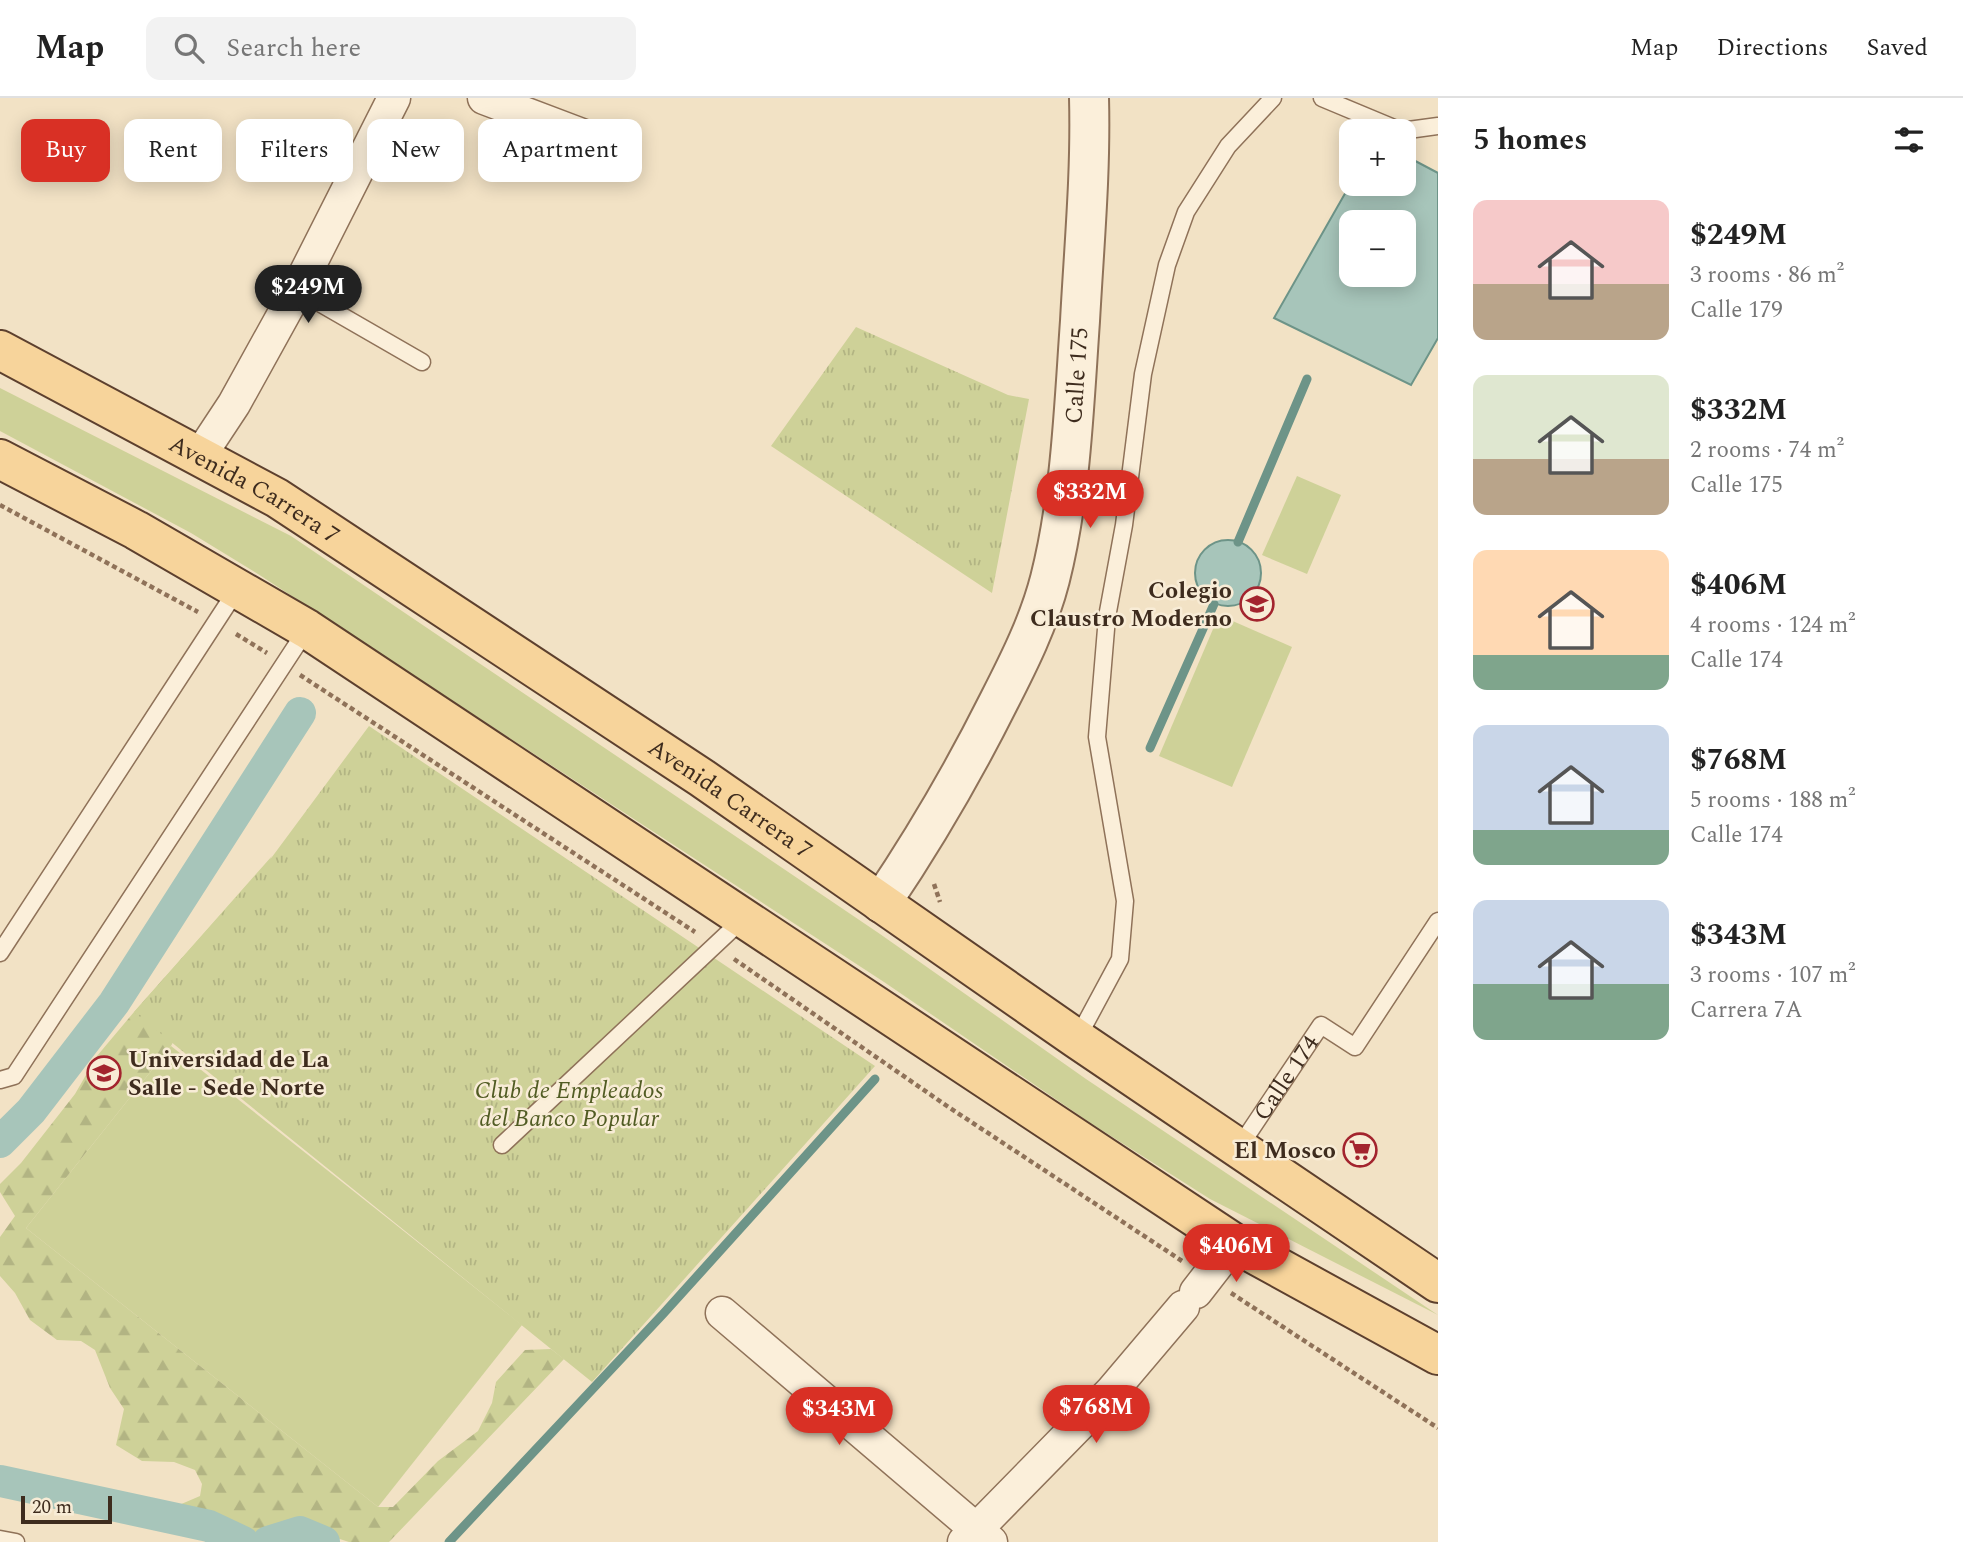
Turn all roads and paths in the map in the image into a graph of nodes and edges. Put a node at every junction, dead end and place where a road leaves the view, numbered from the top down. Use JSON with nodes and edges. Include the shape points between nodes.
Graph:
{"nodes":[{"id":1,"x":394,"y":98,"type":"edge"},
{"id":2,"x":484,"y":98,"type":"edge"},
{"id":3,"x":1090,"y":98,"type":"edge"},
{"id":4,"x":1273,"y":98,"type":"edge"},
{"id":5,"x":1322,"y":98,"type":"edge"},
{"id":6,"x":540,"y":119,"type":"edge"},
{"id":7,"x":1438,"y":126,"type":"edge"},
{"id":8,"x":297,"y":290,"type":"junction"},
{"id":9,"x":0,"y":350,"type":"edge"},
{"id":10,"x":422,"y":362,"type":"dead end"},
{"id":11,"x":199,"y":457,"type":"junction"},
{"id":12,"x":0,"y":459,"type":"edge"},
{"id":13,"x":238,"y":588,"type":"junction"},
{"id":14,"x":307,"y":629,"type":"junction"},
{"id":15,"x":934,"y":880,"type":"dead end"},
{"id":16,"x":881,"y":903,"type":"junction"},
{"id":17,"x":945,"y":911,"type":"dead end"},
{"id":18,"x":744,"y":918,"type":"junction"},
{"id":19,"x":1438,"y":921,"type":"edge"},
{"id":20,"x":0,"y":953,"type":"edge"},
{"id":21,"x":1077,"y":1039,"type":"junction"},
{"id":22,"x":0,"y":1080,"type":"edge"},
{"id":23,"x":502,"y":1145,"type":"dead end"},
{"id":24,"x":1238,"y":1149,"type":"junction"},
{"id":25,"x":1234,"y":1243,"type":"junction"},
{"id":26,"x":1438,"y":1283,"type":"edge"},
{"id":27,"x":722,"y":1312,"type":"dead end"},
{"id":28,"x":1438,"y":1355,"type":"edge"},
{"id":29,"x":977,"y":1538,"type":"edge"},
{"id":30,"x":0,"y":1539,"type":"edge"},
{"id":31,"x":16,"y":1542,"type":"edge"}],
"edges":[{"from":1,"to":8,"type":"street"},
{"from":2,"to":6,"type":"street"},
{"from":3,"to":16,"type":"street","name":"Calle 175","via":[[1075,396],[1063,514],[1050,580],[1028,643],[984,732],[930,829]]},
{"from":4,"to":21,"type":"lane","via":[[1228,146],[1186,212],[1167,265],[1146,360],[1107,617],[1097,737],[1125,901],[1120,959]]},
{"from":5,"to":7,"type":"lane","via":[[1401,131]]},
{"from":8,"to":10,"type":"lane"},
{"from":8,"to":11,"type":"street"},
{"from":9,"to":11,"type":"main road","name":"Avenida Carrera 7"},
{"from":11,"to":16,"type":"main road","name":"Avenida Carrera 7","via":[[276,498],[353,548],[702,778]]},
{"from":12,"to":13,"type":"main road"},
{"from":13,"to":14,"type":"main road"},
{"from":13,"to":20,"type":"lane"},
{"from":14,"to":18,"type":"main road"},
{"from":14,"to":22,"type":"lane","via":[[14,1076]]},
{"from":15,"to":17,"type":"path"},
{"from":16,"to":21,"type":"main road","name":"Avenida Carrera 7"},
{"from":18,"to":23,"type":"lane"},
{"from":18,"to":25,"type":"main road"},
{"from":19,"to":24,"type":"lane","name":"Calle 174","via":[[1355,1047],[1321,1025]]},
{"from":21,"to":24,"type":"main road","name":"Avenida Carrera 7"},
{"from":24,"to":26,"type":"main road","name":"Avenida Carrera 7"},
{"from":25,"to":28,"type":"main road"},
{"from":25,"to":29,"type":"street","via":[[1111,1392]]},
{"from":27,"to":29,"type":"street"},
{"from":30,"to":31,"type":"lane"}]}
